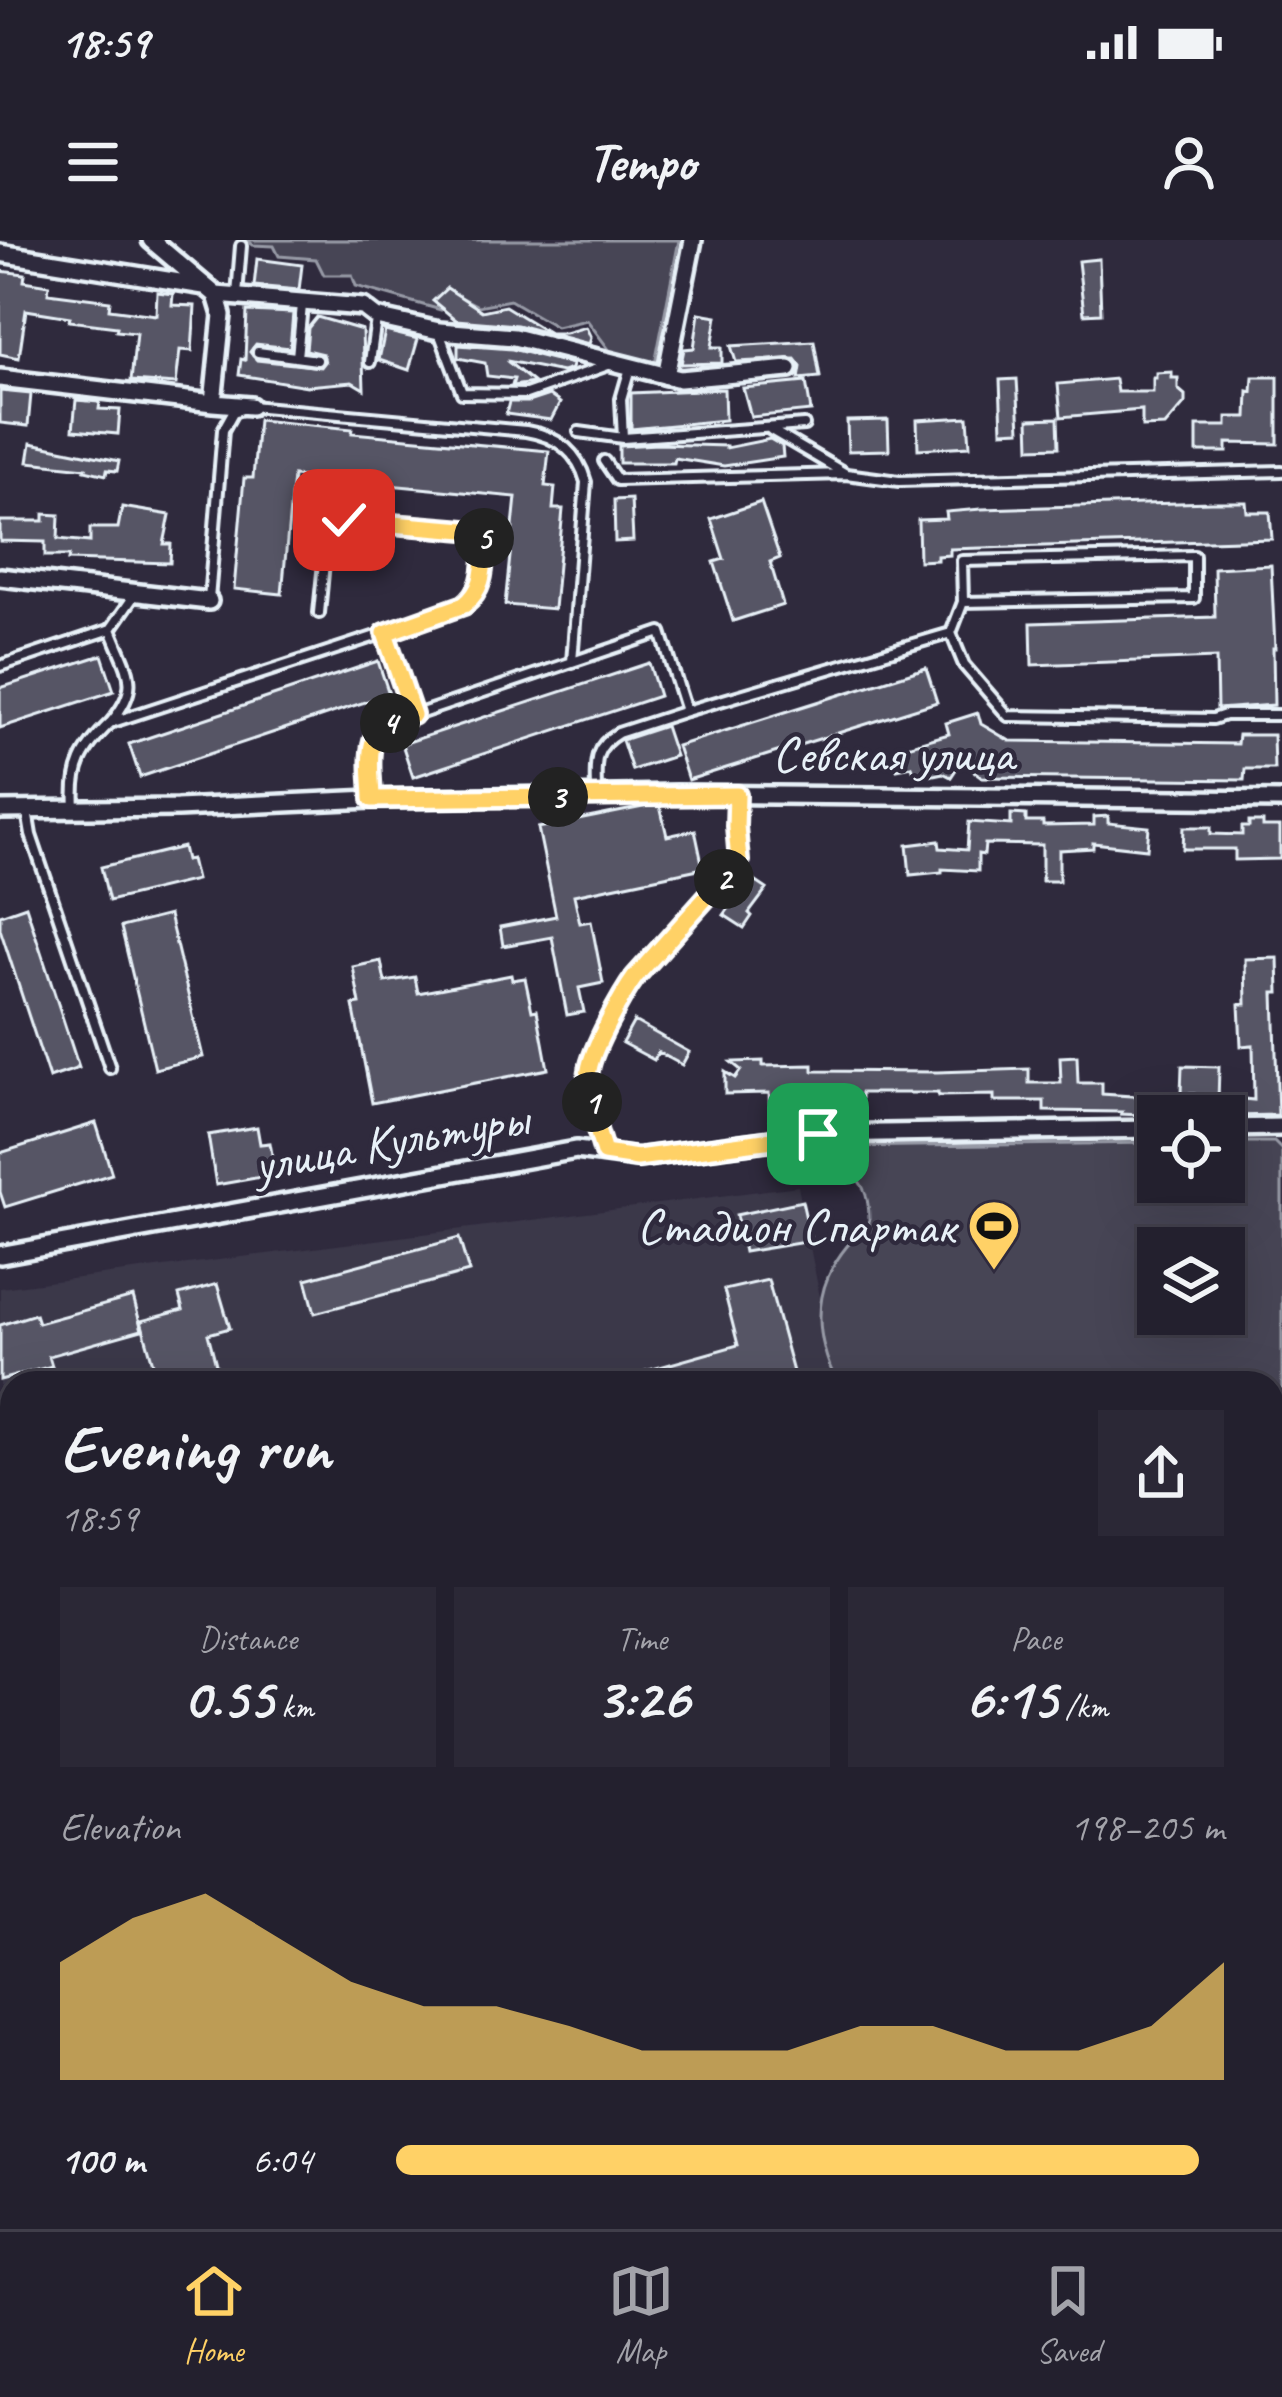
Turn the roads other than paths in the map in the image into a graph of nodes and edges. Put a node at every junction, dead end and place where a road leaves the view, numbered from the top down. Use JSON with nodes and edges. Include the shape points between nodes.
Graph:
{"nodes":[{"id":1,"x":151,"y":240,"type":"edge"},
{"id":2,"x":693,"y":240,"type":"edge"},
{"id":3,"x":241,"y":246,"type":"dead end"},
{"id":4,"x":0,"y":253,"type":"edge"},
{"id":5,"x":210,"y":291,"type":"junction"},
{"id":6,"x":236,"y":297,"type":"junction"},
{"id":7,"x":303,"y":303,"type":"junction"},
{"id":8,"x":376,"y":317,"type":"junction"},
{"id":9,"x":439,"y":331,"type":"junction"},
{"id":10,"x":259,"y":352,"type":"dead end"},
{"id":11,"x":297,"y":357,"type":"junction"},
{"id":12,"x":317,"y":360,"type":"dead end"},
{"id":13,"x":370,"y":362,"type":"dead end"},
{"id":14,"x":622,"y":365,"type":"junction"},
{"id":15,"x":789,"y":369,"type":"dead end"},
{"id":16,"x":666,"y":376,"type":"junction"},
{"id":17,"x":0,"y":378,"type":"edge"},
{"id":18,"x":213,"y":403,"type":"junction"},
{"id":19,"x":250,"y":406,"type":"junction"},
{"id":20,"x":804,"y":425,"type":"dead end"},
{"id":21,"x":770,"y":429,"type":"junction"},
{"id":22,"x":579,"y":431,"type":"dead end"},
{"id":23,"x":623,"y":438,"type":"junction"},
{"id":24,"x":604,"y":460,"type":"dead end"},
{"id":25,"x":1282,"y":471,"type":"edge"},
{"id":26,"x":846,"y":474,"type":"junction"},
{"id":27,"x":0,"y":577,"type":"edge"},
{"id":28,"x":136,"y":593,"type":"junction"},
{"id":29,"x":208,"y":601,"type":"joint"},
{"id":30,"x":963,"y":602,"type":"junction"},
{"id":31,"x":319,"y":613,"type":"dead end"},
{"id":32,"x":111,"y":629,"type":"junction"},
{"id":33,"x":385,"y":633,"type":"junction"},
{"id":34,"x":951,"y":633,"type":"junction"},
{"id":35,"x":572,"y":662,"type":"junction"},
{"id":36,"x":0,"y":666,"type":"edge"},
{"id":37,"x":686,"y":711,"type":"junction"},
{"id":38,"x":413,"y":715,"type":"junction"},
{"id":39,"x":1282,"y":715,"type":"edge"},
{"id":40,"x":110,"y":723,"type":"junction"},
{"id":41,"x":737,"y":795,"type":"junction"},
{"id":42,"x":596,"y":796,"type":"junction"},
{"id":43,"x":372,"y":799,"type":"junction"},
{"id":44,"x":1282,"y":800,"type":"edge"},
{"id":45,"x":75,"y":809,"type":"junction"},
{"id":46,"x":0,"y":810,"type":"edge"},
{"id":47,"x":27,"y":810,"type":"junction"},
{"id":48,"x":110,"y":1068,"type":"dead end"},
{"id":49,"x":1282,"y":1126,"type":"edge"},
{"id":50,"x":1245,"y":1127,"type":"edge"},
{"id":51,"x":1137,"y":1129,"type":"edge"},
{"id":52,"x":604,"y":1153,"type":"junction"},
{"id":53,"x":0,"y":1255,"type":"edge"}],
"edges":[{"from":1,"to":5,"type":"street"},
{"from":2,"to":16,"type":"street"},
{"from":3,"to":6,"type":"lane"},
{"from":4,"to":5,"type":"street"},
{"from":5,"to":6,"type":"street"},
{"from":5,"to":18,"type":"street","via":[[222,315]]},
{"from":6,"to":7,"type":"street"},
{"from":7,"to":8,"type":"street","via":[[363,307]]},
{"from":7,"to":11,"type":"lane"},
{"from":8,"to":9,"type":"street"},
{"from":8,"to":13,"type":"lane"},
{"from":9,"to":14,"type":"street","via":[[514,337]]},
{"from":9,"to":14,"type":"lane","via":[[462,393],[526,394]]},
{"from":10,"to":11,"type":"lane"},
{"from":11,"to":12,"type":"lane"},
{"from":14,"to":16,"type":"street"},
{"from":14,"to":23,"type":"lane"},
{"from":15,"to":16,"type":"street"},
{"from":17,"to":18,"type":"street"},
{"from":18,"to":19,"type":"street"},
{"from":19,"to":29,"type":"lane","via":[[233,412],[223,430]]},
{"from":19,"to":35,"type":"lane","via":[[526,431],[567,449],[586,482]]},
{"from":20,"to":21,"type":"lane"},
{"from":21,"to":23,"type":"lane"},
{"from":21,"to":26,"type":"lane"},
{"from":22,"to":23,"type":"lane"},
{"from":24,"to":26,"type":"lane","via":[[617,480]]},
{"from":25,"to":26,"type":"lane","via":[[899,481]]},
{"from":27,"to":28,"type":"street"},
{"from":28,"to":29,"type":"street"},
{"from":28,"to":32,"type":"lane"},
{"from":30,"to":30,"type":"lane","via":[[1194,598],[1194,556],[962,561]]},
{"from":30,"to":34,"type":"lane"},
{"from":31,"to":33,"type":"lane","via":[[327,532],[344,520],[483,534],[475,596]]},
{"from":32,"to":36,"type":"lane"},
{"from":32,"to":40,"type":"lane","via":[[132,684]]},
{"from":33,"to":38,"type":"lane"},
{"from":33,"to":40,"type":"lane"},
{"from":34,"to":37,"type":"lane"},
{"from":34,"to":39,"type":"lane","via":[[964,665],[1008,716]]},
{"from":35,"to":37,"type":"lane","via":[[661,632]]},
{"from":35,"to":38,"type":"lane"},
{"from":37,"to":42,"type":"lane","via":[[608,739],[596,758]]},
{"from":38,"to":43,"type":"lane","via":[[376,737]]},
{"from":40,"to":45,"type":"lane","via":[[80,760]]},
{"from":41,"to":42,"type":"street","name":"Севская улица"},
{"from":41,"to":44,"type":"street","name":"Севская улица"},
{"from":41,"to":52,"type":"lane","via":[[739,861],[635,977],[589,1068]]},
{"from":42,"to":43,"type":"street","name":"Севская улица"},
{"from":43,"to":45,"type":"street","name":"Севская улица"},
{"from":45,"to":47,"type":"street","name":"Севская улица"},
{"from":46,"to":47,"type":"street","name":"Севская улица"},
{"from":47,"to":48,"type":"lane"},
{"from":49,"to":50,"type":"street"},
{"from":51,"to":52,"type":"street","name":"улица Культуры","via":[[818,1134],[637,1158]]},
{"from":52,"to":53,"type":"street","name":"улица Культуры","via":[[576,1150]]}]}
